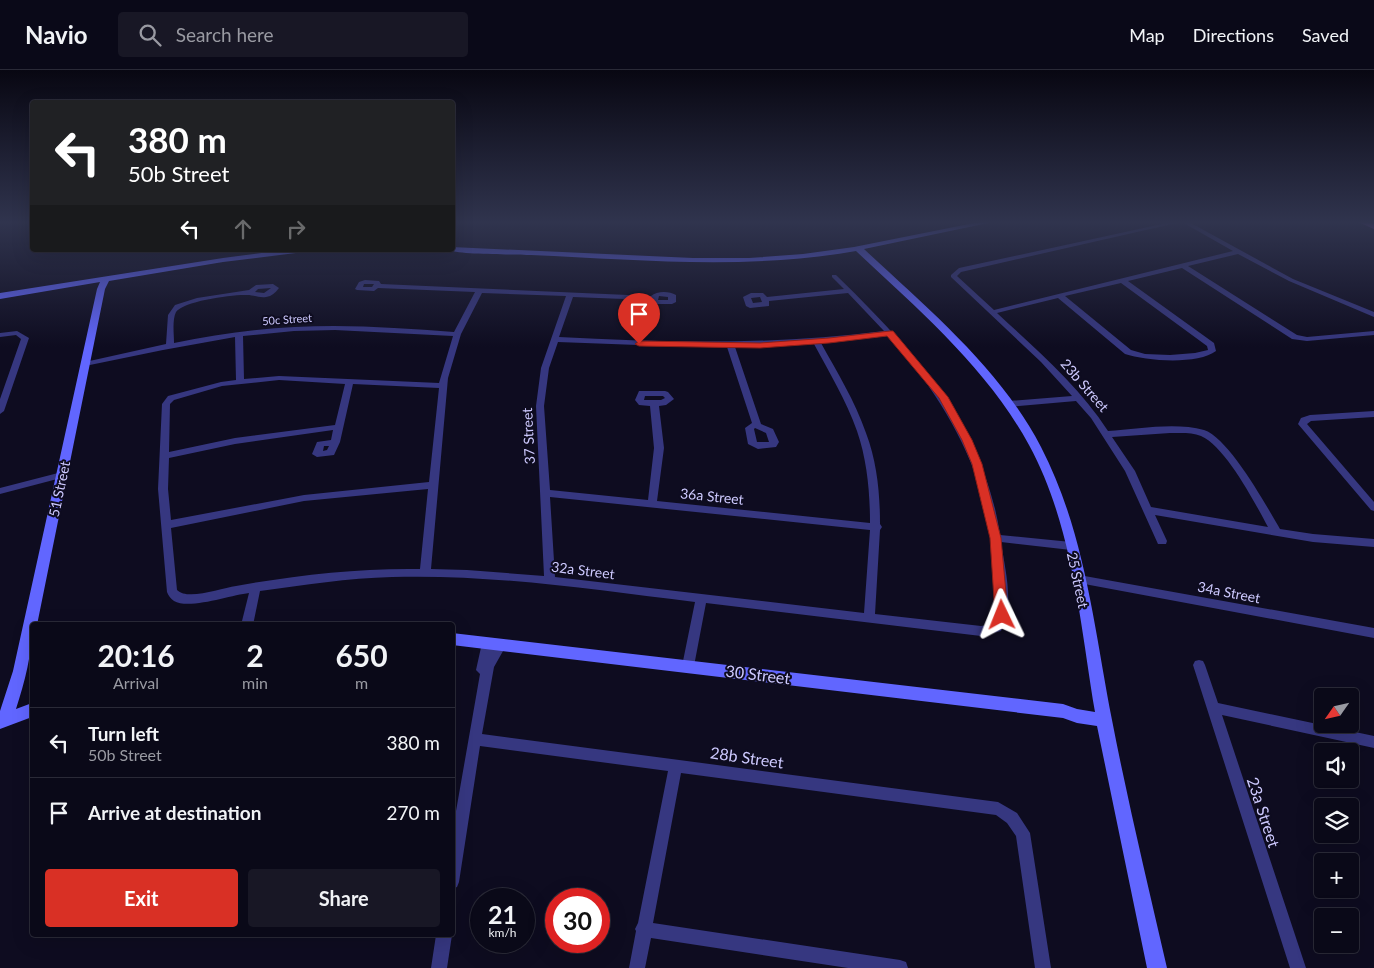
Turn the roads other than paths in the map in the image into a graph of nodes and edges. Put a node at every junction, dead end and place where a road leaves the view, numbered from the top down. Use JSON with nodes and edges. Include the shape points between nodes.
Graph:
{"nodes":[{"id":1,"x":202,"y":264,"type":"edge"},
{"id":2,"x":873,"y":264,"type":"edge"},
{"id":3,"x":987,"y":264,"type":"edge"},
{"id":4,"x":1190,"y":264,"type":"edge"},
{"id":5,"x":1260,"y":264,"type":"edge"},
{"id":6,"x":1182,"y":266,"type":"junction"},
{"id":7,"x":834,"y":276,"type":"dead end"},
{"id":8,"x":1122,"y":280,"type":"junction"},
{"id":9,"x":102,"y":283,"type":"junction"},
{"id":10,"x":377,"y":286,"type":"dead end"},
{"id":11,"x":480,"y":290,"type":"junction"},
{"id":12,"x":849,"y":291,"type":"junction"},
{"id":13,"x":251,"y":292,"type":"dead end"},
{"id":14,"x":570,"y":294,"type":"junction"},
{"id":15,"x":1059,"y":295,"type":"junction"},
{"id":16,"x":0,"y":296,"type":"edge"},
{"id":17,"x":654,"y":298,"type":"dead end"},
{"id":18,"x":765,"y":299,"type":"dead end"},
{"id":19,"x":992,"y":312,"type":"junction"},
{"id":20,"x":1374,"y":316,"type":"edge"},
{"id":21,"x":890,"y":333,"type":"junction"},
{"id":22,"x":1374,"y":333,"type":"edge"},
{"id":23,"x":239,"y":334,"type":"junction"},
{"id":24,"x":458,"y":334,"type":"junction"},
{"id":25,"x":0,"y":335,"type":"edge"},
{"id":26,"x":554,"y":339,"type":"junction"},
{"id":27,"x":817,"y":342,"type":"junction"},
{"id":28,"x":170,"y":346,"type":"junction"},
{"id":29,"x":731,"y":346,"type":"junction"},
{"id":30,"x":86,"y":363,"type":"junction"},
{"id":31,"x":350,"y":381,"type":"junction"},
{"id":32,"x":240,"y":382,"type":"junction"},
{"id":33,"x":443,"y":386,"type":"junction"},
{"id":34,"x":1079,"y":398,"type":"junction"},
{"id":35,"x":654,"y":404,"type":"dead end"},
{"id":36,"x":1008,"y":404,"type":"junction"},
{"id":37,"x":0,"y":411,"type":"edge"},
{"id":38,"x":1374,"y":414,"type":"edge"},
{"id":39,"x":757,"y":425,"type":"dead end"},
{"id":40,"x":338,"y":427,"type":"junction"},
{"id":41,"x":1107,"y":434,"type":"junction"},
{"id":42,"x":335,"y":442,"type":"dead end"},
{"id":43,"x":163,"y":456,"type":"junction"},
{"id":44,"x":61,"y":477,"type":"junction"},
{"id":45,"x":433,"y":485,"type":"junction"},
{"id":46,"x":0,"y":491,"type":"edge"},
{"id":47,"x":545,"y":494,"type":"junction"},
{"id":48,"x":652,"y":504,"type":"junction"},
{"id":49,"x":1374,"y":508,"type":"edge"},
{"id":50,"x":1149,"y":510,"type":"junction"},
{"id":51,"x":166,"y":524,"type":"junction"},
{"id":52,"x":877,"y":526,"type":"junction"},
{"id":53,"x":1276,"y":531,"type":"junction"},
{"id":54,"x":996,"y":538,"type":"junction"},
{"id":55,"x":1162,"y":541,"type":"dead end"},
{"id":56,"x":1374,"y":543,"type":"edge"},
{"id":57,"x":1071,"y":546,"type":"junction"},
{"id":58,"x":425,"y":573,"type":"junction"},
{"id":59,"x":1079,"y":579,"type":"junction"},
{"id":60,"x":550,"y":581,"type":"junction"},
{"id":61,"x":256,"y":588,"type":"junction"},
{"id":62,"x":701,"y":600,"type":"junction"},
{"id":63,"x":869,"y":617,"type":"junction"},
{"id":64,"x":30,"y":622,"type":"edge"},
{"id":65,"x":30,"y":622,"type":"edge"},
{"id":66,"x":248,"y":622,"type":"edge"},
{"id":67,"x":1374,"y":634,"type":"edge"},
{"id":68,"x":455,"y":639,"type":"edge"},
{"id":69,"x":494,"y":643,"type":"junction"},
{"id":70,"x":1199,"y":665,"type":"dead end"},
{"id":71,"x":688,"y":666,"type":"junction"},
{"id":72,"x":1212,"y":708,"type":"junction"},
{"id":73,"x":30,"y":711,"type":"edge"},
{"id":74,"x":1104,"y":716,"type":"junction"},
{"id":75,"x":7,"y":720,"type":"edge"},
{"id":76,"x":475,"y":739,"type":"junction"},
{"id":77,"x":1374,"y":742,"type":"edge"},
{"id":78,"x":676,"y":765,"type":"junction"},
{"id":79,"x":455,"y":863,"type":"edge"},
{"id":80,"x":643,"y":929,"type":"junction"},
{"id":81,"x":444,"y":937,"type":"edge"},
{"id":82,"x":439,"y":968,"type":"edge"},
{"id":83,"x":637,"y":968,"type":"edge"},
{"id":84,"x":900,"y":968,"type":"edge"},
{"id":85,"x":1042,"y":968,"type":"edge"},
{"id":86,"x":1157,"y":968,"type":"edge"},
{"id":87,"x":1298,"y":968,"type":"edge"}],
"edges":[{"from":1,"to":9,"type":"street"},
{"from":2,"to":36,"type":"street","name":"25 Street","via":[[959,345]]},
{"from":3,"to":19,"type":"street","name":"23b Street","via":[[953,274]]},
{"from":4,"to":6,"type":"street"},
{"from":5,"to":20,"type":"street","via":[[1304,287]]},
{"from":6,"to":8,"type":"street"},
{"from":6,"to":22,"type":"street","via":[[1295,337],[1307,339]]},
{"from":7,"to":12,"type":"street"},
{"from":8,"to":15,"type":"street"},
{"from":8,"to":15,"type":"street","via":[[1208,342],[1212,351],[1152,358],[1137,356]]},
{"from":9,"to":16,"type":"street"},
{"from":9,"to":30,"type":"street","name":"51 Street"},
{"from":10,"to":11,"type":"street"},
{"from":11,"to":14,"type":"street"},
{"from":11,"to":24,"type":"street"},
{"from":12,"to":18,"type":"street"},
{"from":12,"to":21,"type":"street"},
{"from":13,"to":28,"type":"street","via":[[193,301],[176,307],[172,313]]},
{"from":14,"to":17,"type":"street"},
{"from":14,"to":26,"type":"street","name":"37 Street"},
{"from":15,"to":19,"type":"street"},
{"from":19,"to":34,"type":"street","name":"23b Street"},
{"from":21,"to":27,"type":"street"},
{"from":21,"to":54,"type":"street","via":[[932,382],[956,418],[977,464]]},
{"from":23,"to":24,"type":"street","name":"50c Street","via":[[329,328]]},
{"from":23,"to":28,"type":"street","name":"50c Street"},
{"from":23,"to":32,"type":"street"},
{"from":24,"to":33,"type":"street"},
{"from":25,"to":37,"type":"street","via":[[21,334],[24,341]]},
{"from":26,"to":29,"type":"street"},
{"from":26,"to":47,"type":"street","name":"37 Street","via":[[545,368],[540,406]]},
{"from":27,"to":29,"type":"street"},
{"from":27,"to":52,"type":"street","via":[[866,445]]},
{"from":28,"to":30,"type":"street","name":"50c Street"},
{"from":29,"to":39,"type":"street"},
{"from":30,"to":44,"type":"street","name":"51 Street"},
{"from":31,"to":32,"type":"street","via":[[279,378]]},
{"from":31,"to":33,"type":"street"},
{"from":31,"to":40,"type":"street"},
{"from":32,"to":43,"type":"street","via":[[183,393],[168,400]]},
{"from":33,"to":45,"type":"street"},
{"from":34,"to":36,"type":"street"},
{"from":34,"to":41,"type":"street","name":"23b Street"},
{"from":35,"to":48,"type":"street","via":[[659,448]]},
{"from":36,"to":57,"type":"street","name":"25 Street","via":[[1046,468]]},
{"from":38,"to":49,"type":"street","via":[[1310,418],[1302,422],[1305,430]]},
{"from":40,"to":42,"type":"street"},
{"from":40,"to":43,"type":"street","via":[[235,441]]},
{"from":41,"to":50,"type":"street","name":"23b Street"},
{"from":41,"to":53,"type":"street","via":[[1190,431],[1204,434],[1215,442],[1232,464]]},
{"from":43,"to":51,"type":"street"},
{"from":44,"to":46,"type":"street"},
{"from":44,"to":64,"type":"street","name":"51 Street"},
{"from":45,"to":51,"type":"street","via":[[304,498]]},
{"from":45,"to":58,"type":"street"},
{"from":47,"to":48,"type":"street","name":"36a Street"},
{"from":47,"to":60,"type":"street","name":"37 Street"},
{"from":48,"to":52,"type":"street","name":"36a Street"},
{"from":50,"to":53,"type":"street"},
{"from":50,"to":55,"type":"street","name":"23b Street"},
{"from":51,"to":61,"type":"street","name":"32a Street","via":[[170,588],[174,596],[190,600]]},
{"from":52,"to":63,"type":"street"},
{"from":53,"to":56,"type":"street"},
{"from":54,"to":57,"type":"street"},
{"from":54,"to":63,"type":"street","name":"32a Street","via":[[1002,615],[997,628],[981,631]]},
{"from":57,"to":59,"type":"street","name":"25 Street"},
{"from":58,"to":60,"type":"street","name":"32a Street"},
{"from":58,"to":61,"type":"street","name":"32a Street","via":[[359,575]]},
{"from":59,"to":67,"type":"street","name":"34a Street"},
{"from":59,"to":74,"type":"street","name":"25 Street"},
{"from":60,"to":62,"type":"street","name":"32a Street"},
{"from":61,"to":66,"type":"street"},
{"from":62,"to":63,"type":"street","name":"32a Street"},
{"from":62,"to":71,"type":"street"},
{"from":65,"to":75,"type":"street","name":"51 Street"},
{"from":68,"to":69,"type":"street","name":"30 Street"},
{"from":69,"to":71,"type":"street","name":"30 Street"},
{"from":69,"to":76,"type":"street"},
{"from":70,"to":72,"type":"street","name":"23a Street"},
{"from":71,"to":74,"type":"street","name":"30 Street","via":[[1063,711],[1077,716]]},
{"from":72,"to":77,"type":"street"},
{"from":72,"to":87,"type":"street","name":"23a Street"},
{"from":73,"to":75,"type":"street"},
{"from":74,"to":86,"type":"street","name":"25 Street"},
{"from":76,"to":78,"type":"street","name":"28b Street"},
{"from":76,"to":79,"type":"street"},
{"from":78,"to":80,"type":"street"},
{"from":78,"to":85,"type":"street","name":"28b Street","via":[[989,807],[1012,818],[1023,833],[1025,842]]},
{"from":80,"to":83,"type":"street"},
{"from":80,"to":84,"type":"street"},
{"from":81,"to":82,"type":"street"}]}
